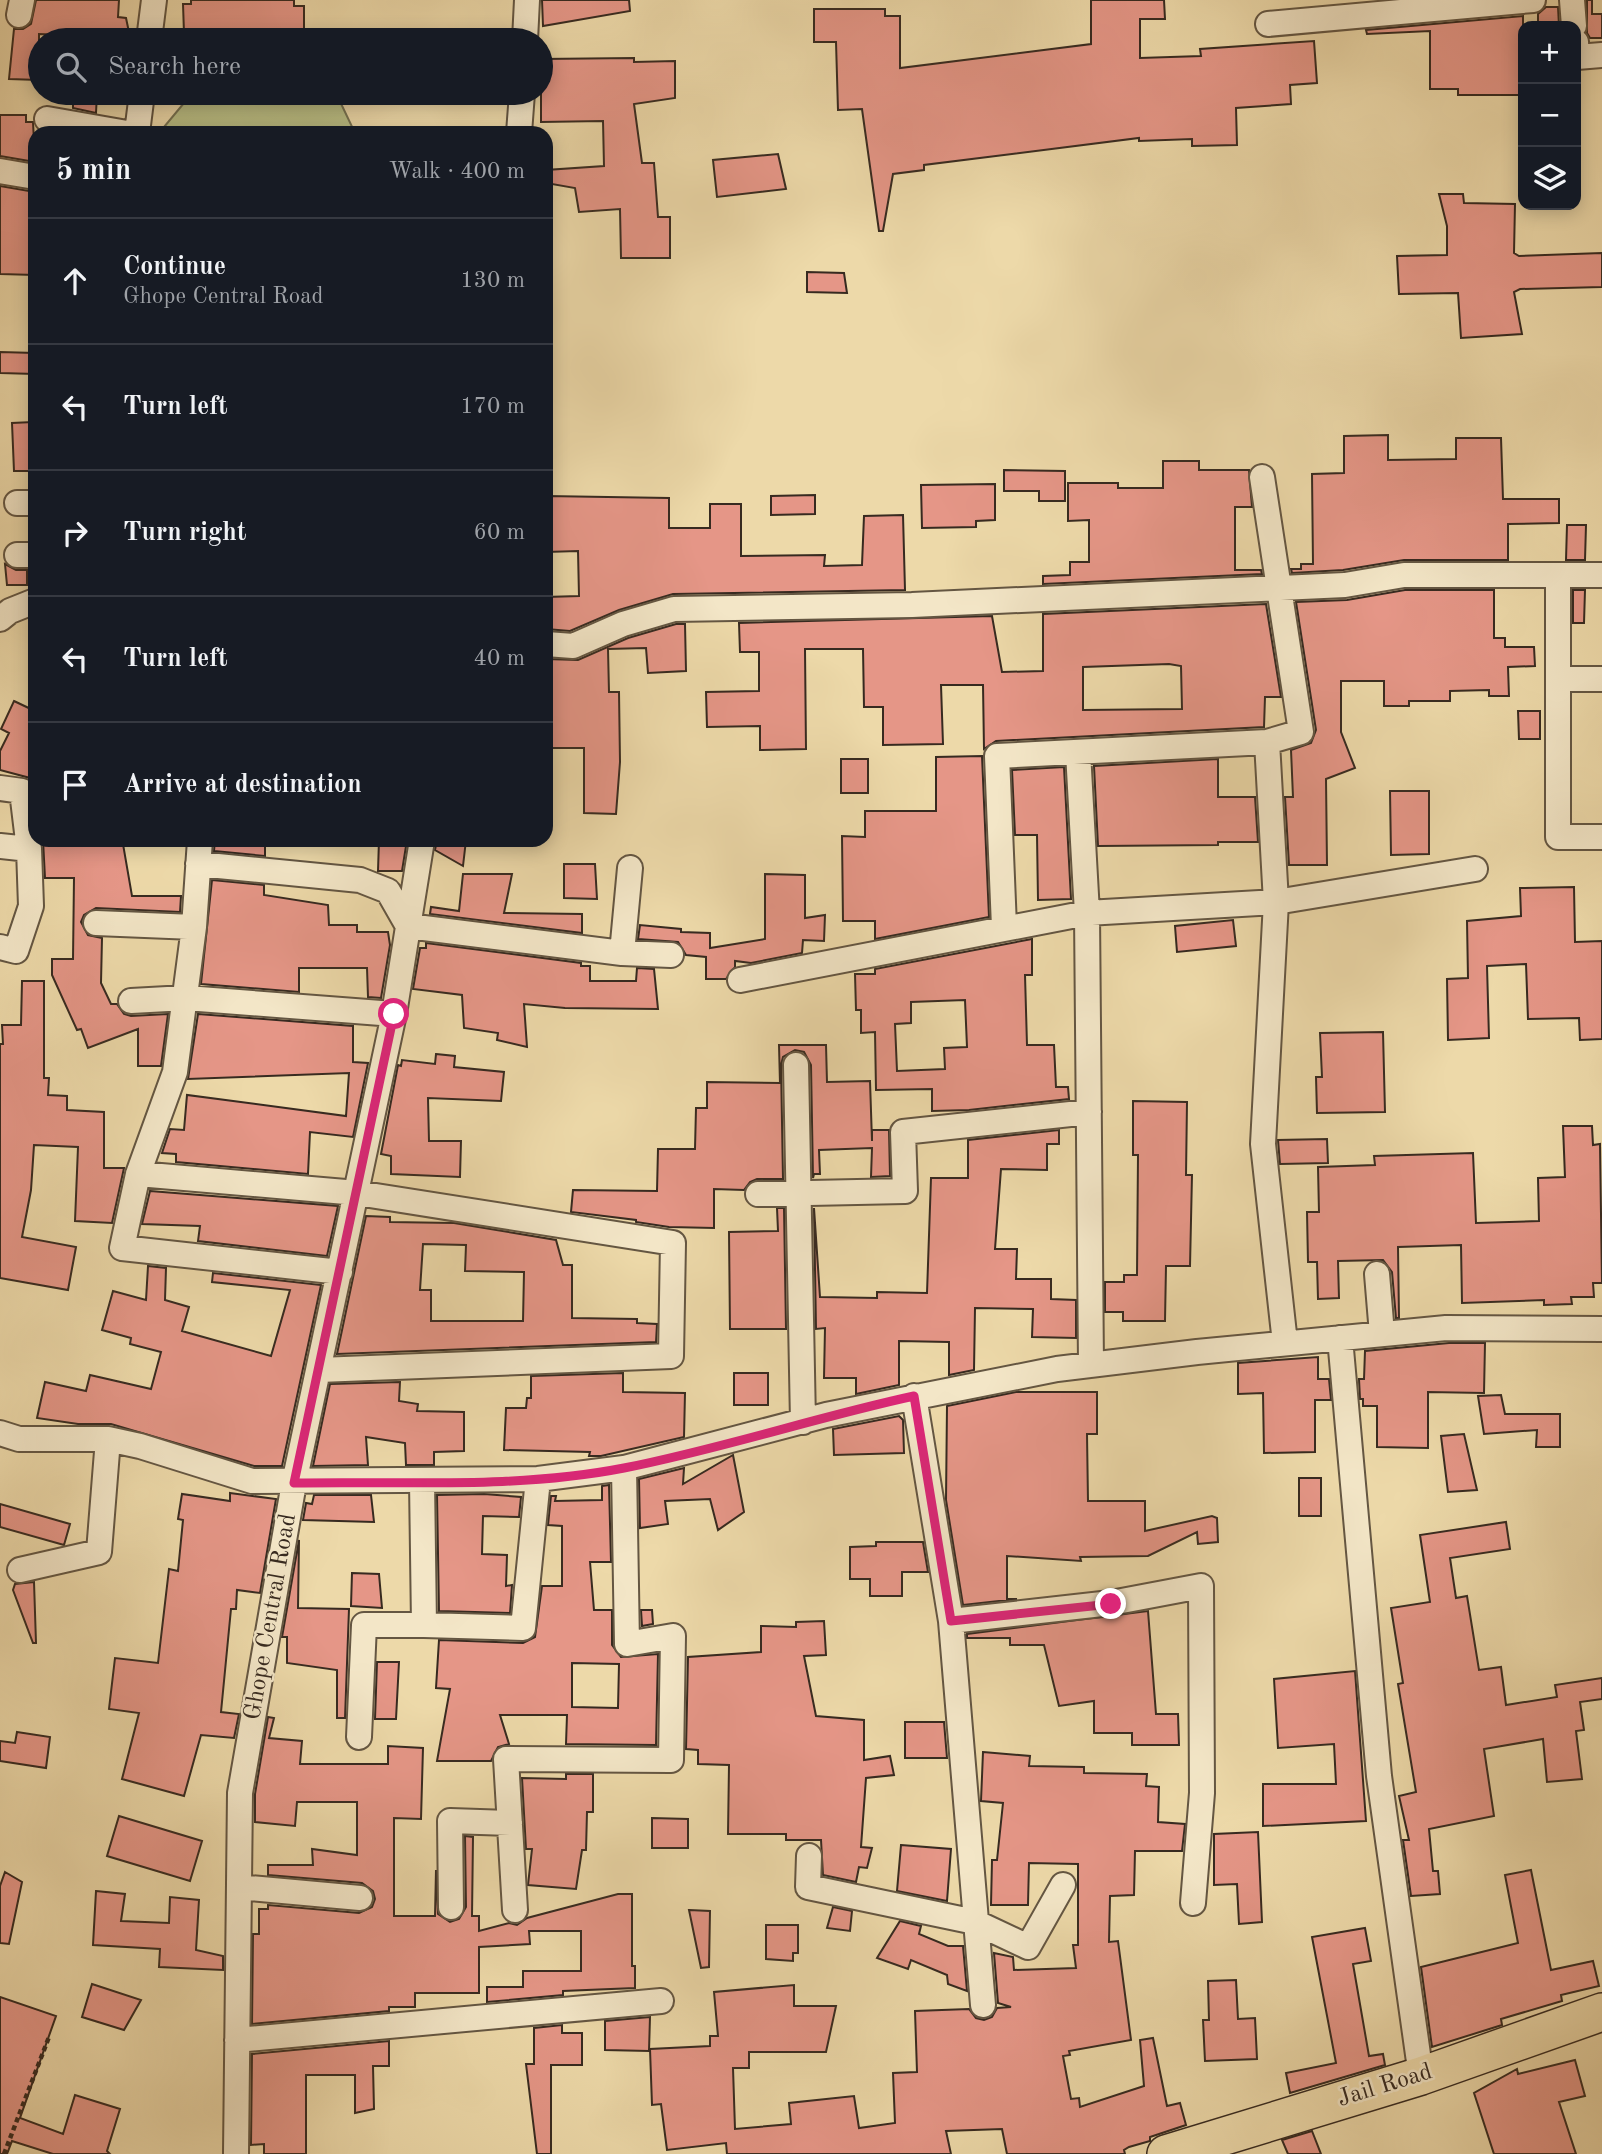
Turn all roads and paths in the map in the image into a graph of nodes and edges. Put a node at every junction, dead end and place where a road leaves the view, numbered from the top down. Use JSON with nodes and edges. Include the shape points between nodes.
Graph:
{"nodes":[{"id":1,"x":153,"y":0,"type":"edge"},
{"id":2,"x":527,"y":0,"type":"edge"},
{"id":3,"x":1533,"y":0,"type":"edge"},
{"id":4,"x":1572,"y":0,"type":"edge"},
{"id":5,"x":1437,"y":5,"type":"edge"},
{"id":6,"x":1338,"y":8,"type":"edge"},
{"id":7,"x":1574,"y":21,"type":"edge"},
{"id":8,"x":1268,"y":24,"type":"dead end"},
{"id":9,"x":150,"y":28,"type":"edge"},
{"id":10,"x":526,"y":28,"type":"edge"},
{"id":11,"x":1602,"y":55,"type":"edge"},
{"id":12,"x":1581,"y":57,"type":"edge"},
{"id":13,"x":140,"y":105,"type":"edge"},
{"id":14,"x":521,"y":105,"type":"edge"},
{"id":15,"x":47,"y":119,"type":"dead end"},
{"id":16,"x":87,"y":126,"type":"edge"},
{"id":17,"x":138,"y":126,"type":"edge"},
{"id":18,"x":520,"y":126,"type":"edge"},
{"id":19,"x":0,"y":171,"type":"edge"},
{"id":20,"x":28,"y":176,"type":"edge"},
{"id":21,"x":1262,"y":477,"type":"dead end"},
{"id":22,"x":1602,"y":575,"type":"edge"},
{"id":23,"x":1558,"y":576,"type":"junction"},
{"id":24,"x":1279,"y":587,"type":"junction"},
{"id":25,"x":28,"y":604,"type":"edge"},
{"id":26,"x":0,"y":620,"type":"edge"},
{"id":27,"x":553,"y":645,"type":"edge"},
{"id":28,"x":1558,"y":679,"type":"junction"},
{"id":29,"x":1602,"y":679,"type":"edge"},
{"id":30,"x":1267,"y":743,"type":"junction"},
{"id":31,"x":1079,"y":752,"type":"junction"},
{"id":32,"x":0,"y":788,"type":"edge"},
{"id":33,"x":1602,"y":837,"type":"edge"},
{"id":34,"x":28,"y":841,"type":"edge"},
{"id":35,"x":0,"y":846,"type":"edge"},
{"id":36,"x":421,"y":847,"type":"edge"},
{"id":37,"x":29,"y":849,"type":"joint"},
{"id":38,"x":199,"y":852,"type":"edge"},
{"id":39,"x":630,"y":868,"type":"dead end"},
{"id":40,"x":1475,"y":869,"type":"dead end"},
{"id":41,"x":1276,"y":902,"type":"junction"},
{"id":42,"x":1087,"y":913,"type":"junction"},
{"id":43,"x":96,"y":923,"type":"dead end"},
{"id":44,"x":408,"y":926,"type":"junction"},
{"id":45,"x":194,"y":927,"type":"junction"},
{"id":46,"x":1004,"y":927,"type":"junction"},
{"id":47,"x":0,"y":947,"type":"edge"},
{"id":48,"x":622,"y":953,"type":"junction"},
{"id":49,"x":671,"y":955,"type":"dead end"},
{"id":50,"x":740,"y":980,"type":"dead end"},
{"id":51,"x":186,"y":998,"type":"junction"},
{"id":52,"x":131,"y":1001,"type":"dead end"},
{"id":53,"x":394,"y":1014,"type":"junction"},
{"id":54,"x":796,"y":1065,"type":"dead end"},
{"id":55,"x":1089,"y":1112,"type":"junction"},
{"id":56,"x":138,"y":1174,"type":"junction"},
{"id":57,"x":357,"y":1193,"type":"junction"},
{"id":58,"x":799,"y":1193,"type":"junction"},
{"id":59,"x":758,"y":1194,"type":"dead end"},
{"id":60,"x":340,"y":1272,"type":"junction"},
{"id":61,"x":1377,"y":1274,"type":"dead end"},
{"id":62,"x":1602,"y":1329,"type":"edge"},
{"id":63,"x":1382,"y":1334,"type":"junction"},
{"id":64,"x":1340,"y":1338,"type":"junction"},
{"id":65,"x":1285,"y":1343,"type":"junction"},
{"id":66,"x":1091,"y":1365,"type":"junction"},
{"id":67,"x":319,"y":1370,"type":"junction"},
{"id":68,"x":914,"y":1396,"type":"junction"},
{"id":69,"x":803,"y":1422,"type":"junction"},
{"id":70,"x":0,"y":1433,"type":"edge"},
{"id":71,"x":108,"y":1439,"type":"junction"},
{"id":72,"x":624,"y":1468,"type":"junction"},
{"id":73,"x":538,"y":1479,"type":"junction"},
{"id":74,"x":422,"y":1481,"type":"junction"},
{"id":75,"x":294,"y":1483,"type":"junction"},
{"id":76,"x":20,"y":1570,"type":"dead end"},
{"id":77,"x":951,"y":1621,"type":"junction"},
{"id":78,"x":424,"y":1625,"type":"junction"},
{"id":79,"x":359,"y":1737,"type":"dead end"},
{"id":80,"x":510,"y":1823,"type":"junction"},
{"id":81,"x":809,"y":1856,"type":"dead end"},
{"id":82,"x":1063,"y":1885,"type":"dead end"},
{"id":83,"x":239,"y":1887,"type":"junction"},
{"id":84,"x":360,"y":1898,"type":"dead end"},
{"id":85,"x":1193,"y":1903,"type":"dead end"},
{"id":86,"x":451,"y":1907,"type":"dead end"},
{"id":87,"x":515,"y":1910,"type":"dead end"},
{"id":88,"x":975,"y":1922,"type":"junction"},
{"id":89,"x":661,"y":2001,"type":"dead end"},
{"id":90,"x":983,"y":2005,"type":"dead end"},
{"id":91,"x":1602,"y":2012,"type":"edge"},
{"id":92,"x":49,"y":2037,"type":"dead end"},
{"id":93,"x":237,"y":2040,"type":"junction"},
{"id":94,"x":1421,"y":2076,"type":"junction"},
{"id":95,"x":4,"y":2154,"type":"edge"},
{"id":96,"x":236,"y":2154,"type":"edge"},
{"id":97,"x":1166,"y":2154,"type":"edge"}],
"edges":[{"from":1,"to":9,"type":"street"},
{"from":2,"to":10,"type":"street"},
{"from":3,"to":5,"type":"street"},
{"from":4,"to":7,"type":"street"},
{"from":5,"to":6,"type":"street"},
{"from":6,"to":8,"type":"street"},
{"from":11,"to":12,"type":"street"},
{"from":13,"to":17,"type":"street"},
{"from":14,"to":18,"type":"street"},
{"from":15,"to":16,"type":"street"},
{"from":19,"to":20,"type":"street"},
{"from":21,"to":24,"type":"street"},
{"from":22,"to":23,"type":"street"},
{"from":23,"to":24,"type":"street","via":[[1404,575],[1345,585]]},
{"from":23,"to":28,"type":"street"},
{"from":24,"to":27,"type":"street","via":[[912,606],[674,609],[573,646]]},
{"from":24,"to":30,"type":"street","via":[[1301,732]]},
{"from":25,"to":26,"type":"street"},
{"from":28,"to":29,"type":"street"},
{"from":28,"to":33,"type":"street","via":[[1558,837]]},
{"from":30,"to":31,"type":"street"},
{"from":30,"to":41,"type":"street"},
{"from":31,"to":42,"type":"street"},
{"from":31,"to":46,"type":"street","via":[[997,756]]},
{"from":32,"to":34,"type":"street","via":[[22,791]]},
{"from":35,"to":37,"type":"street"},
{"from":36,"to":44,"type":"street","name":"Ghope Central Road"},
{"from":37,"to":47,"type":"street","via":[[31,906],[16,951]]},
{"from":38,"to":44,"type":"street","via":[[360,880],[388,891]]},
{"from":38,"to":45,"type":"street"},
{"from":39,"to":48,"type":"street"},
{"from":40,"to":41,"type":"street"},
{"from":41,"to":42,"type":"street"},
{"from":41,"to":65,"type":"street","via":[[1264,1144]]},
{"from":42,"to":46,"type":"street"},
{"from":42,"to":55,"type":"street"},
{"from":43,"to":45,"type":"street"},
{"from":44,"to":48,"type":"street"},
{"from":44,"to":53,"type":"street","name":"Ghope Central Road"},
{"from":45,"to":51,"type":"street"},
{"from":46,"to":50,"type":"street"},
{"from":48,"to":49,"type":"street"},
{"from":51,"to":52,"type":"street"},
{"from":51,"to":53,"type":"street"},
{"from":51,"to":56,"type":"street","via":[[176,1072]]},
{"from":53,"to":57,"type":"street","name":"Ghope Central Road"},
{"from":54,"to":58,"type":"street"},
{"from":55,"to":58,"type":"street","via":[[903,1132],[905,1191]]},
{"from":55,"to":66,"type":"street"},
{"from":56,"to":57,"type":"street"},
{"from":56,"to":60,"type":"street","via":[[122,1248]]},
{"from":57,"to":60,"type":"street","name":"Ghope Central Road"},
{"from":57,"to":67,"type":"street","via":[[673,1243],[671,1356]]},
{"from":58,"to":59,"type":"street"},
{"from":58,"to":69,"type":"street"},
{"from":60,"to":67,"type":"street","name":"Ghope Central Road"},
{"from":61,"to":63,"type":"street"},
{"from":62,"to":63,"type":"street","via":[[1446,1328]]},
{"from":63,"to":64,"type":"street"},
{"from":64,"to":65,"type":"street"},
{"from":64,"to":94,"type":"street","via":[[1379,1776]]},
{"from":65,"to":66,"type":"street"},
{"from":66,"to":68,"type":"street"},
{"from":67,"to":75,"type":"street","name":"Ghope Central Road"},
{"from":68,"to":69,"type":"street"},
{"from":68,"to":77,"type":"street"},
{"from":69,"to":72,"type":"street"},
{"from":70,"to":71,"type":"street","via":[[19,1439]]},
{"from":71,"to":75,"type":"street","via":[[252,1481]]},
{"from":71,"to":76,"type":"street","via":[[99,1552]]},
{"from":72,"to":73,"type":"street"},
{"from":72,"to":80,"type":"street","via":[[626,1644],[673,1636],[671,1760],[506,1759]]},
{"from":73,"to":74,"type":"street"},
{"from":73,"to":78,"type":"street","via":[[523,1628]]},
{"from":74,"to":75,"type":"street"},
{"from":74,"to":78,"type":"street"},
{"from":75,"to":83,"type":"street","name":"Ghope Central Road","via":[[240,1793]]},
{"from":77,"to":85,"type":"street","via":[[1111,1604],[1201,1586],[1202,1793]]},
{"from":77,"to":88,"type":"street"},
{"from":78,"to":79,"type":"street","via":[[364,1625]]},
{"from":80,"to":86,"type":"street","via":[[450,1822]]},
{"from":80,"to":87,"type":"street"},
{"from":81,"to":88,"type":"street","via":[[808,1887]]},
{"from":82,"to":88,"type":"street","via":[[1028,1947]]},
{"from":83,"to":84,"type":"street"},
{"from":83,"to":93,"type":"street","name":"Ghope Central Road"},
{"from":88,"to":90,"type":"street"},
{"from":89,"to":93,"type":"street"},
{"from":91,"to":94,"type":"highway","name":"Jail Road"},
{"from":92,"to":95,"type":"path"},
{"from":93,"to":96,"type":"street","name":"Ghope Central Road"},
{"from":94,"to":97,"type":"highway","name":"Jail Road"}]}
